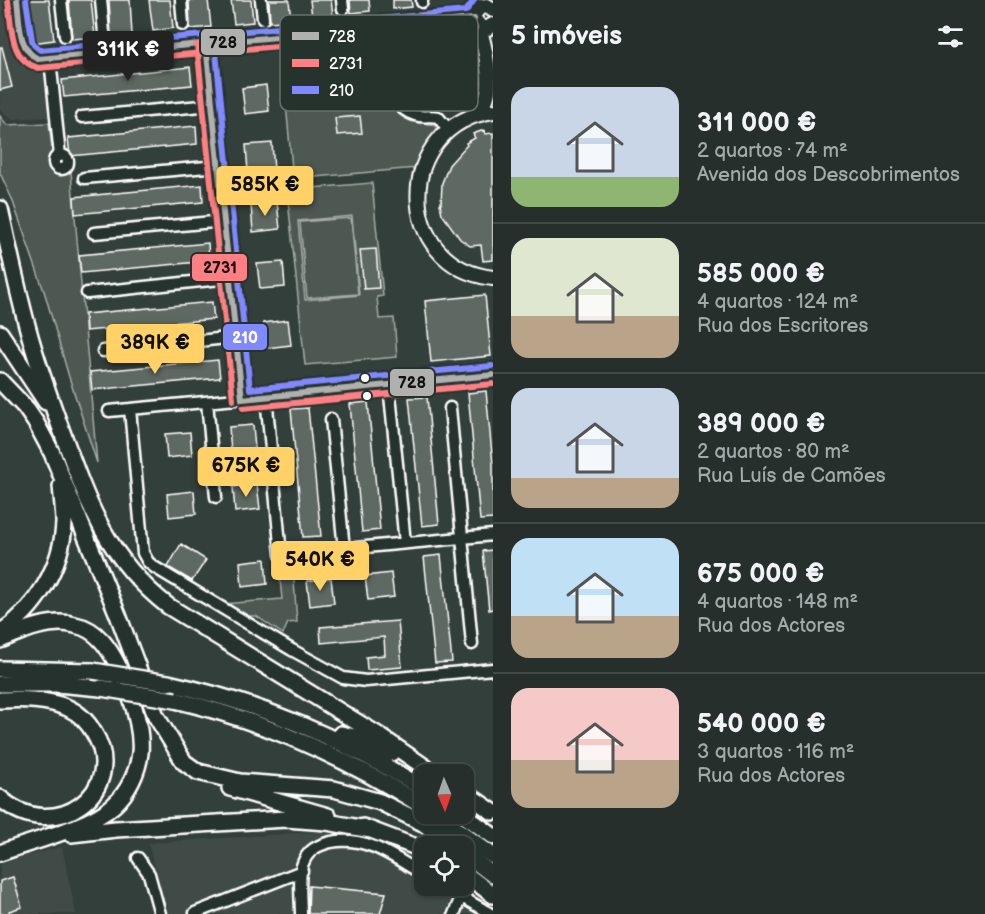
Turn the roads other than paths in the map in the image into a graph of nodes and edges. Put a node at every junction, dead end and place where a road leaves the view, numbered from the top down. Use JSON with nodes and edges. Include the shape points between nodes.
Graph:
{"nodes":[{"id":1,"x":61,"y":0,"type":"edge"},
{"id":2,"x":101,"y":0,"type":"edge"},
{"id":3,"x":181,"y":0,"type":"edge"},
{"id":4,"x":261,"y":0,"type":"edge"},
{"id":5,"x":17,"y":3,"type":"edge"},
{"id":6,"x":486,"y":5,"type":"edge"},
{"id":7,"x":477,"y":15,"type":"edge"},
{"id":8,"x":263,"y":19,"type":"dead end"},
{"id":9,"x":478,"y":24,"type":"edge"},
{"id":10,"x":183,"y":25,"type":"dead end"},
{"id":11,"x":493,"y":26,"type":"edge"},
{"id":12,"x":478,"y":28,"type":"edge"},
{"id":13,"x":104,"y":33,"type":"dead end"},
{"id":14,"x":65,"y":36,"type":"dead end"},
{"id":15,"x":280,"y":37,"type":"edge"},
{"id":16,"x":206,"y":44,"type":"junction"},
{"id":17,"x":493,"y":45,"type":"edge"},
{"id":18,"x":50,"y":59,"type":"junction"},
{"id":19,"x":212,"y":105,"type":"junction"},
{"id":20,"x":405,"y":111,"type":"edge"},
{"id":21,"x":493,"y":111,"type":"edge"},
{"id":22,"x":479,"y":114,"type":"junction"},
{"id":23,"x":82,"y":117,"type":"dead end"},
{"id":24,"x":449,"y":130,"type":"junction"},
{"id":25,"x":60,"y":156,"type":"dead end"},
{"id":26,"x":218,"y":166,"type":"junction"},
{"id":27,"x":84,"y":178,"type":"dead end"},
{"id":28,"x":0,"y":208,"type":"edge"},
{"id":29,"x":224,"y":221,"type":"junction"},
{"id":30,"x":94,"y":234,"type":"dead end"},
{"id":31,"x":230,"y":278,"type":"junction"},
{"id":32,"x":493,"y":279,"type":"edge"},
{"id":33,"x":87,"y":293,"type":"dead end"},
{"id":34,"x":0,"y":333,"type":"edge"},
{"id":35,"x":236,"y":337,"type":"junction"},
{"id":36,"x":104,"y":351,"type":"dead end"},
{"id":37,"x":493,"y":375,"type":"edge"},
{"id":38,"x":0,"y":381,"type":"edge"},
{"id":39,"x":389,"y":385,"type":"junction"},
{"id":40,"x":266,"y":396,"type":"junction"},
{"id":41,"x":242,"y":399,"type":"junction"},
{"id":42,"x":207,"y":402,"type":"junction"},
{"id":43,"x":450,"y":408,"type":"dead end"},
{"id":44,"x":130,"y":409,"type":"junction"},
{"id":45,"x":109,"y":411,"type":"dead end"},
{"id":46,"x":331,"y":419,"type":"dead end"},
{"id":47,"x":58,"y":420,"type":"junction"},
{"id":48,"x":60,"y":471,"type":"junction"},
{"id":49,"x":216,"y":497,"type":"dead end"},
{"id":50,"x":493,"y":535,"type":"edge"},
{"id":51,"x":461,"y":538,"type":"junction"},
{"id":52,"x":405,"y":543,"type":"junction"},
{"id":53,"x":344,"y":549,"type":"junction"},
{"id":54,"x":0,"y":633,"type":"edge"},
{"id":55,"x":0,"y":640,"type":"edge"},
{"id":56,"x":472,"y":644,"type":"dead end"},
{"id":57,"x":0,"y":669,"type":"edge"},
{"id":58,"x":493,"y":669,"type":"edge"},
{"id":59,"x":0,"y":684,"type":"edge"},
{"id":60,"x":0,"y":700,"type":"edge"},
{"id":61,"x":297,"y":722,"type":"junction"},
{"id":62,"x":330,"y":753,"type":"junction"},
{"id":63,"x":414,"y":764,"type":"edge"},
{"id":64,"x":420,"y":764,"type":"edge"},
{"id":65,"x":212,"y":776,"type":"junction"},
{"id":66,"x":414,"y":783,"type":"edge"},
{"id":67,"x":0,"y":798,"type":"edge"},
{"id":68,"x":474,"y":799,"type":"edge"},
{"id":69,"x":414,"y":801,"type":"edge"},
{"id":70,"x":414,"y":808,"type":"edge"},
{"id":71,"x":493,"y":812,"type":"edge"},
{"id":72,"x":414,"y":813,"type":"edge"},
{"id":73,"x":474,"y":822,"type":"edge"},
{"id":74,"x":434,"y":824,"type":"edge"},
{"id":75,"x":439,"y":824,"type":"edge"},
{"id":76,"x":371,"y":830,"type":"junction"},
{"id":77,"x":50,"y":836,"type":"junction"},
{"id":78,"x":445,"y":836,"type":"edge"},
{"id":79,"x":493,"y":836,"type":"edge"},
{"id":80,"x":414,"y":846,"type":"edge"},
{"id":81,"x":0,"y":853,"type":"edge"},
{"id":82,"x":493,"y":856,"type":"edge"},
{"id":83,"x":138,"y":858,"type":"dead end"},
{"id":84,"x":474,"y":861,"type":"edge"},
{"id":85,"x":414,"y":869,"type":"edge"},
{"id":86,"x":302,"y":871,"type":"junction"},
{"id":87,"x":493,"y":875,"type":"edge"},
{"id":88,"x":474,"y":881,"type":"edge"},
{"id":89,"x":493,"y":896,"type":"edge"},
{"id":90,"x":461,"y":897,"type":"joint"},
{"id":91,"x":195,"y":913,"type":"edge"},
{"id":92,"x":160,"y":914,"type":"edge"},
{"id":93,"x":301,"y":914,"type":"edge"},
{"id":94,"x":454,"y":914,"type":"edge"},
{"id":95,"x":491,"y":914,"type":"edge"}],
"edges":[{"from":1,"to":14,"type":"street"},
{"from":2,"to":13,"type":"street"},
{"from":3,"to":10,"type":"street"},
{"from":4,"to":8,"type":"street"},
{"from":5,"to":18,"type":"street","via":[[26,51],[34,58]]},
{"from":6,"to":7,"type":"main road","via":[[477,9]]},
{"from":9,"to":11,"type":"main road","via":[[484,28]]},
{"from":11,"to":17,"type":"main road"},
{"from":12,"to":22,"type":"main road","via":[[489,87]]},
{"from":15,"to":16,"type":"street"},
{"from":16,"to":18,"type":"street"},
{"from":16,"to":19,"type":"street"},
{"from":18,"to":25,"type":"street"},
{"from":19,"to":23,"type":"street"},
{"from":19,"to":26,"type":"street"},
{"from":20,"to":24,"type":"street","via":[[438,117]]},
{"from":21,"to":22,"type":"main road"},
{"from":22,"to":24,"type":"main road"},
{"from":24,"to":32,"type":"main road","via":[[428,154],[420,173],[417,193],[422,223],[437,249],[452,263]]},
{"from":26,"to":27,"type":"street"},
{"from":26,"to":29,"type":"street"},
{"from":28,"to":47,"type":"highway","via":[[29,331]]},
{"from":29,"to":30,"type":"street"},
{"from":29,"to":31,"type":"street"},
{"from":31,"to":33,"type":"street"},
{"from":31,"to":35,"type":"street"},
{"from":34,"to":47,"type":"highway"},
{"from":35,"to":36,"type":"street"},
{"from":35,"to":41,"type":"street"},
{"from":37,"to":39,"type":"street"},
{"from":38,"to":48,"type":"highway","via":[[36,423]]},
{"from":39,"to":40,"type":"street"},
{"from":39,"to":52,"type":"street"},
{"from":40,"to":41,"type":"street"},
{"from":40,"to":53,"type":"street","via":[[281,555]]},
{"from":41,"to":42,"type":"street"},
{"from":42,"to":44,"type":"street"},
{"from":42,"to":49,"type":"street"},
{"from":43,"to":51,"type":"street"},
{"from":44,"to":45,"type":"street"},
{"from":44,"to":58,"type":"street","via":[[143,552],[154,567],[343,678],[366,681]]},
{"from":46,"to":53,"type":"street"},
{"from":47,"to":64,"type":"highway","via":[[99,525],[122,562],[148,589],[168,606]]},
{"from":48,"to":54,"type":"highway","via":[[64,524],[60,548],[46,583],[30,607]]},
{"from":48,"to":65,"type":"highway","via":[[156,716],[184,762]]},
{"from":50,"to":51,"type":"street"},
{"from":51,"to":52,"type":"street"},
{"from":51,"to":56,"type":"street"},
{"from":52,"to":53,"type":"street"},
{"from":55,"to":77,"type":"highway","via":[[54,623],[74,624],[93,633],[117,666],[138,726],[137,766],[120,798],[98,816]]},
{"from":57,"to":61,"type":"highway","bridge":true,"via":[[93,671],[168,683],[248,704]]},
{"from":59,"to":62,"type":"highway","bridge":true,"via":[[101,688],[175,700],[243,718]]},
{"from":60,"to":67,"type":"highway","via":[[43,701],[75,712],[90,726],[103,760],[96,788],[87,800],[64,815],[49,818],[24,814]]},
{"from":61,"to":63,"type":"highway","via":[[359,738]]},
{"from":61,"to":66,"type":"highway","via":[[355,748]]},
{"from":62,"to":69,"type":"highway"},
{"from":62,"to":70,"type":"highway"},
{"from":65,"to":72,"type":"highway","via":[[334,789]]},
{"from":65,"to":76,"type":"highway","via":[[231,788]]},
{"from":68,"to":71,"type":"highway"},
{"from":73,"to":79,"type":"highway"},
{"from":74,"to":78,"type":"highway"},
{"from":75,"to":82,"type":"highway"},
{"from":76,"to":77,"type":"highway","via":[[286,819]]},
{"from":76,"to":80,"type":"highway"},
{"from":77,"to":81,"type":"highway"},
{"from":83,"to":92,"type":"street","via":[[148,874]]},
{"from":84,"to":87,"type":"highway"},
{"from":85,"to":86,"type":"street","via":[[378,848],[340,840],[311,850]]},
{"from":86,"to":91,"type":"street"},
{"from":86,"to":93,"type":"street"},
{"from":88,"to":89,"type":"highway"},
{"from":90,"to":94,"type":"street"},
{"from":90,"to":95,"type":"street"}]}
